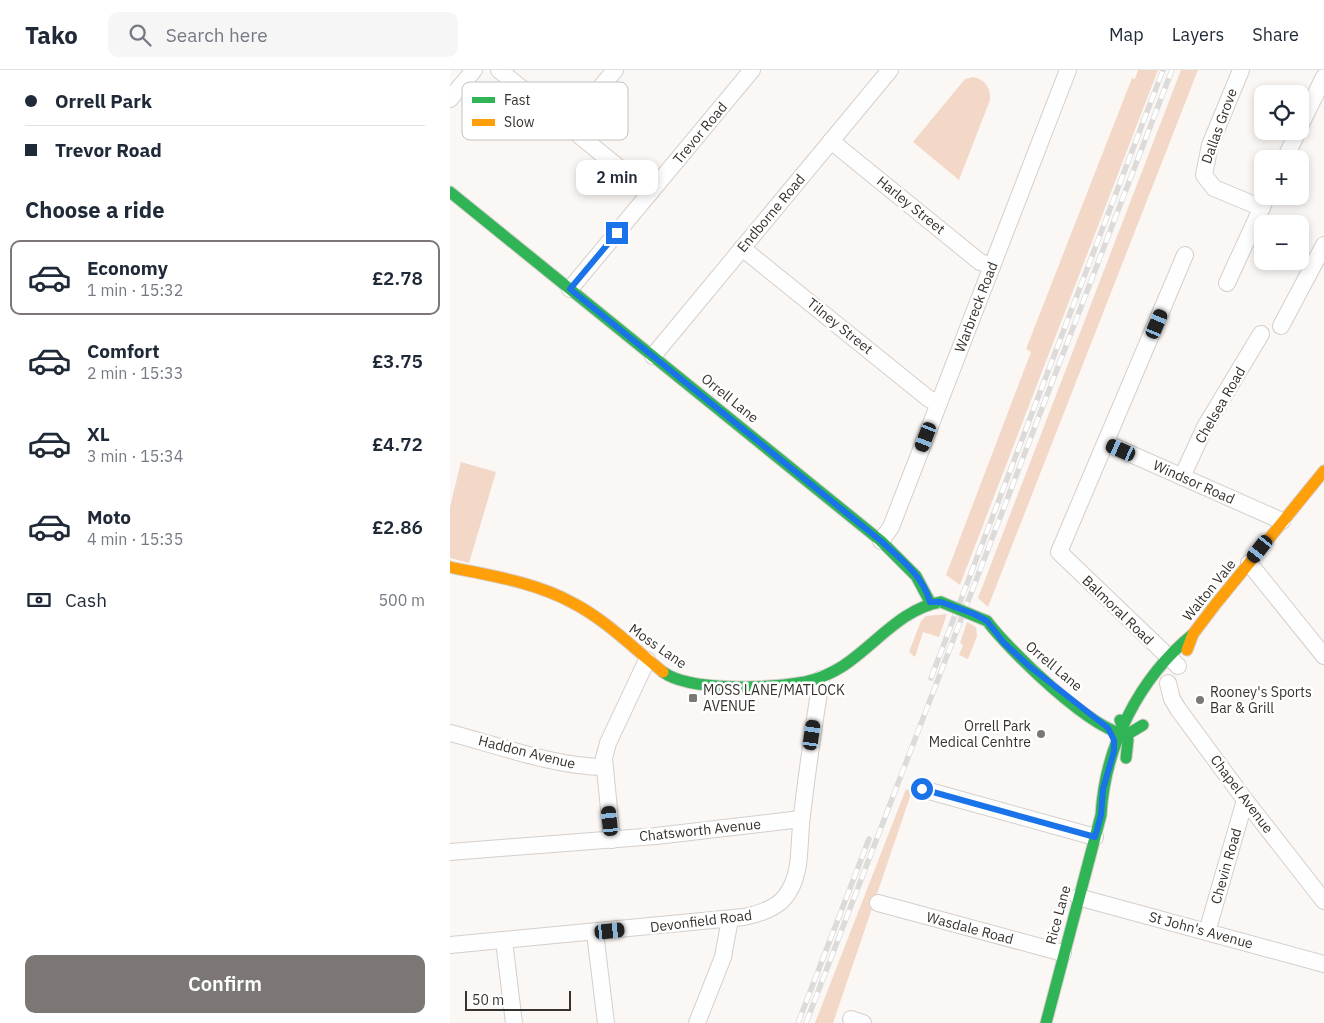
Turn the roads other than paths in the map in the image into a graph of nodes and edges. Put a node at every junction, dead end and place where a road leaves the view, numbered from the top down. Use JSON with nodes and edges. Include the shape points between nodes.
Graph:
{"nodes":[{"id":1,"x":474,"y":70,"type":"edge"},
{"id":2,"x":499,"y":70,"type":"edge"},
{"id":3,"x":615,"y":70,"type":"edge"},
{"id":4,"x":752,"y":70,"type":"edge"},
{"id":5,"x":890,"y":70,"type":"edge"},
{"id":6,"x":1068,"y":70,"type":"edge"},
{"id":7,"x":1240,"y":70,"type":"edge"},
{"id":8,"x":1320,"y":70,"type":"edge"},
{"id":9,"x":1324,"y":73,"type":"edge"},
{"id":10,"x":1324,"y":77,"type":"edge"},
{"id":11,"x":464,"y":82,"type":"edge"},
{"id":12,"x":514,"y":82,"type":"edge"},
{"id":13,"x":605,"y":82,"type":"edge"},
{"id":14,"x":462,"y":84,"type":"edge"},
{"id":15,"x":450,"y":99,"type":"edge"},
{"id":16,"x":1309,"y":108,"type":"edge"},
{"id":17,"x":585,"y":140,"type":"edge"},
{"id":18,"x":831,"y":141,"type":"junction"},
{"id":19,"x":450,"y":192,"type":"edge"},
{"id":20,"x":650,"y":193,"type":"junction"},
{"id":21,"x":1254,"y":199,"type":"edge"},
{"id":22,"x":1264,"y":205,"type":"edge"},
{"id":23,"x":1324,"y":245,"type":"edge"},
{"id":24,"x":742,"y":248,"type":"junction"},
{"id":25,"x":1186,"y":255,"type":"dead end"},
{"id":26,"x":992,"y":266,"type":"junction"},
{"id":27,"x":1227,"y":283,"type":"dead end"},
{"id":28,"x":570,"y":289,"type":"junction"},
{"id":29,"x":1281,"y":326,"type":"dead end"},
{"id":30,"x":1261,"y":334,"type":"dead end"},
{"id":31,"x":653,"y":356,"type":"junction"},
{"id":32,"x":939,"y":403,"type":"junction"},
{"id":33,"x":1106,"y":443,"type":"junction"},
{"id":34,"x":1324,"y":471,"type":"edge"},
{"id":35,"x":1182,"y":477,"type":"junction"},
{"id":36,"x":1282,"y":521,"type":"junction"},
{"id":37,"x":881,"y":541,"type":"junction"},
{"id":38,"x":1249,"y":563,"type":"junction"},
{"id":39,"x":450,"y":567,"type":"edge"},
{"id":40,"x":935,"y":602,"type":"junction"},
{"id":41,"x":987,"y":621,"type":"junction"},
{"id":42,"x":1324,"y":656,"type":"edge"},
{"id":43,"x":646,"y":660,"type":"junction"},
{"id":44,"x":1173,"y":662,"type":"junction"},
{"id":45,"x":1056,"y":675,"type":"dead end"},
{"id":46,"x":821,"y":679,"type":"junction"},
{"id":47,"x":1168,"y":683,"type":"junction"},
{"id":48,"x":1159,"y":697,"type":"dead end"},
{"id":49,"x":1132,"y":706,"type":"junction"},
{"id":50,"x":1150,"y":712,"type":"dead end"},
{"id":51,"x":1143,"y":725,"type":"junction"},
{"id":52,"x":1108,"y":728,"type":"junction"},
{"id":53,"x":1124,"y":732,"type":"junction"},
{"id":54,"x":450,"y":733,"type":"edge"},
{"id":55,"x":1114,"y":751,"type":"junction"},
{"id":56,"x":1110,"y":764,"type":"joint"},
{"id":57,"x":604,"y":767,"type":"junction"},
{"id":58,"x":1122,"y":768,"type":"junction"},
{"id":59,"x":922,"y":789,"type":"dead end"},
{"id":60,"x":1245,"y":800,"type":"junction"},
{"id":61,"x":1101,"y":815,"type":"junction"},
{"id":62,"x":801,"y":819,"type":"junction"},
{"id":63,"x":1095,"y":837,"type":"junction"},
{"id":64,"x":612,"y":840,"type":"junction"},
{"id":65,"x":450,"y":852,"type":"edge"},
{"id":66,"x":1078,"y":897,"type":"junction"},
{"id":67,"x":1324,"y":902,"type":"edge"},
{"id":68,"x":878,"y":903,"type":"dead end"},
{"id":69,"x":730,"y":919,"type":"junction"},
{"id":70,"x":1207,"y":932,"type":"junction"},
{"id":71,"x":595,"y":933,"type":"junction"},
{"id":72,"x":504,"y":941,"type":"junction"},
{"id":73,"x":450,"y":945,"type":"edge"},
{"id":74,"x":1063,"y":953,"type":"junction"},
{"id":75,"x":1324,"y":964,"type":"edge"},
{"id":76,"x":514,"y":1023,"type":"edge"},
{"id":77,"x":606,"y":1023,"type":"edge"},
{"id":78,"x":696,"y":1023,"type":"edge"},
{"id":79,"x":1046,"y":1023,"type":"edge"}],
"edges":[{"from":1,"to":11,"type":"street"},
{"from":2,"to":12,"type":"street"},
{"from":3,"to":13,"type":"street"},
{"from":4,"to":20,"type":"street","name":"Trevor Road"},
{"from":5,"to":18,"type":"street","name":"Endborne Road"},
{"from":6,"to":26,"type":"street","name":"Warbreck Road"},
{"from":7,"to":21,"type":"street","name":"Dallas Grove","via":[[1210,145],[1204,175],[1214,188]]},
{"from":8,"to":9,"type":"street"},
{"from":10,"to":16,"type":"street"},
{"from":14,"to":15,"type":"street"},
{"from":17,"to":20,"type":"street"},
{"from":18,"to":24,"type":"street","name":"Endborne Road"},
{"from":18,"to":26,"type":"street","name":"Harley Street","via":[[980,262]]},
{"from":19,"to":28,"type":"main road","name":"Orrell Lane"},
{"from":20,"to":28,"type":"street","name":"Trevor Road"},
{"from":22,"to":27,"type":"street"},
{"from":23,"to":29,"type":"street"},
{"from":24,"to":31,"type":"street","name":"Endborne Road"},
{"from":24,"to":32,"type":"street","name":"Tilney Street"},
{"from":25,"to":33,"type":"street"},
{"from":26,"to":32,"type":"street","name":"Warbreck Road"},
{"from":28,"to":31,"type":"main road","name":"Orrell Lane"},
{"from":30,"to":35,"type":"street","name":"Chelsea Road","via":[[1205,427]]},
{"from":31,"to":37,"type":"main road","name":"Orrell Lane"},
{"from":32,"to":37,"type":"street","name":"Warbreck Road","via":[[891,527]]},
{"from":33,"to":35,"type":"street","name":"Windsor Road"},
{"from":33,"to":44,"type":"street","name":"Balmoral Road","via":[[1059,552]]},
{"from":34,"to":36,"type":"main road","name":"Walton Vale"},
{"from":35,"to":36,"type":"street","name":"Windsor Road"},
{"from":36,"to":38,"type":"main road","name":"Walton Vale"},
{"from":37,"to":40,"type":"main road","name":"Orrell Lane","via":[[915,574]]},
{"from":38,"to":42,"type":"street"},
{"from":38,"to":44,"type":"main road","name":"Walton Vale"},
{"from":39,"to":43,"type":"main road","name":"Moss Lane","via":[[561,597],[587,612]]},
{"from":40,"to":41,"type":"main road","name":"Orrell Lane","bridge":true},
{"from":40,"to":46,"type":"main road","name":"Moss Lane","via":[[915,610],[843,667]]},
{"from":41,"to":45,"type":"main road","name":"Orrell Lane"},
{"from":41,"to":52,"type":"main road","name":"Orrell Lane","via":[[1004,643],[1029,666]]},
{"from":43,"to":46,"type":"main road","name":"Moss Lane","via":[[679,680],[704,686]]},
{"from":43,"to":57,"type":"street","via":[[608,743]]},
{"from":44,"to":47,"type":"main road","name":"Walton Vale"},
{"from":44,"to":49,"type":"main road","name":"Walton Vale"},
{"from":46,"to":62,"type":"street","name":"Devonfield Road"},
{"from":47,"to":48,"type":"main road","name":"Walton Vale"},
{"from":47,"to":60,"type":"street","name":"Chapel Avenue","via":[[1172,699]]},
{"from":49,"to":53,"type":"main road","name":"Walton Vale"},
{"from":49,"to":53,"type":"main road","via":[[1123,712],[1111,712]]},
{"from":50,"to":51,"type":"main road"},
{"from":51,"to":53,"type":"main road","via":[[1137,731]]},
{"from":51,"to":58,"type":"main road"},
{"from":52,"to":53,"type":"main road","name":"Orrell Lane"},
{"from":52,"to":55,"type":"main road","via":[[1114,740]]},
{"from":53,"to":55,"type":"main road","name":"Walton Vale"},
{"from":53,"to":58,"type":"main road"},
{"from":54,"to":57,"type":"street","name":"Haddon Avenue","via":[[555,760]]},
{"from":55,"to":56,"type":"main road","name":"Walton Vale"},
{"from":56,"to":61,"type":"main road","name":"Rice Lane","via":[[1103,789]]},
{"from":57,"to":64,"type":"street"},
{"from":58,"to":61,"type":"main road","name":"Rice Lane"},
{"from":59,"to":63,"type":"street"},
{"from":60,"to":67,"type":"street","name":"Chapel Avenue"},
{"from":60,"to":70,"type":"street","name":"Chevin Road"},
{"from":61,"to":63,"type":"main road","name":"Rice Lane"},
{"from":62,"to":64,"type":"street","name":"Chatsworth Avenue"},
{"from":62,"to":69,"type":"street","name":"Devonfield Road","via":[[798,866],[785,897],[768,910]]},
{"from":63,"to":66,"type":"main road","name":"Rice Lane"},
{"from":64,"to":65,"type":"street","name":"Chatsworth Avenue"},
{"from":66,"to":70,"type":"street","name":"St John's Avenue"},
{"from":66,"to":74,"type":"main road","name":"Rice Lane"},
{"from":68,"to":74,"type":"street","name":"Wasdale Road"},
{"from":69,"to":71,"type":"street","name":"Devonfield Road"},
{"from":69,"to":78,"type":"street","via":[[723,957]]},
{"from":70,"to":75,"type":"street","name":"St John's Avenue"},
{"from":71,"to":72,"type":"street","name":"Devonfield Road"},
{"from":71,"to":77,"type":"street"},
{"from":72,"to":73,"type":"street","name":"Devonfield Road"},
{"from":72,"to":76,"type":"street"},
{"from":74,"to":79,"type":"main road","name":"Rice Lane"}]}
